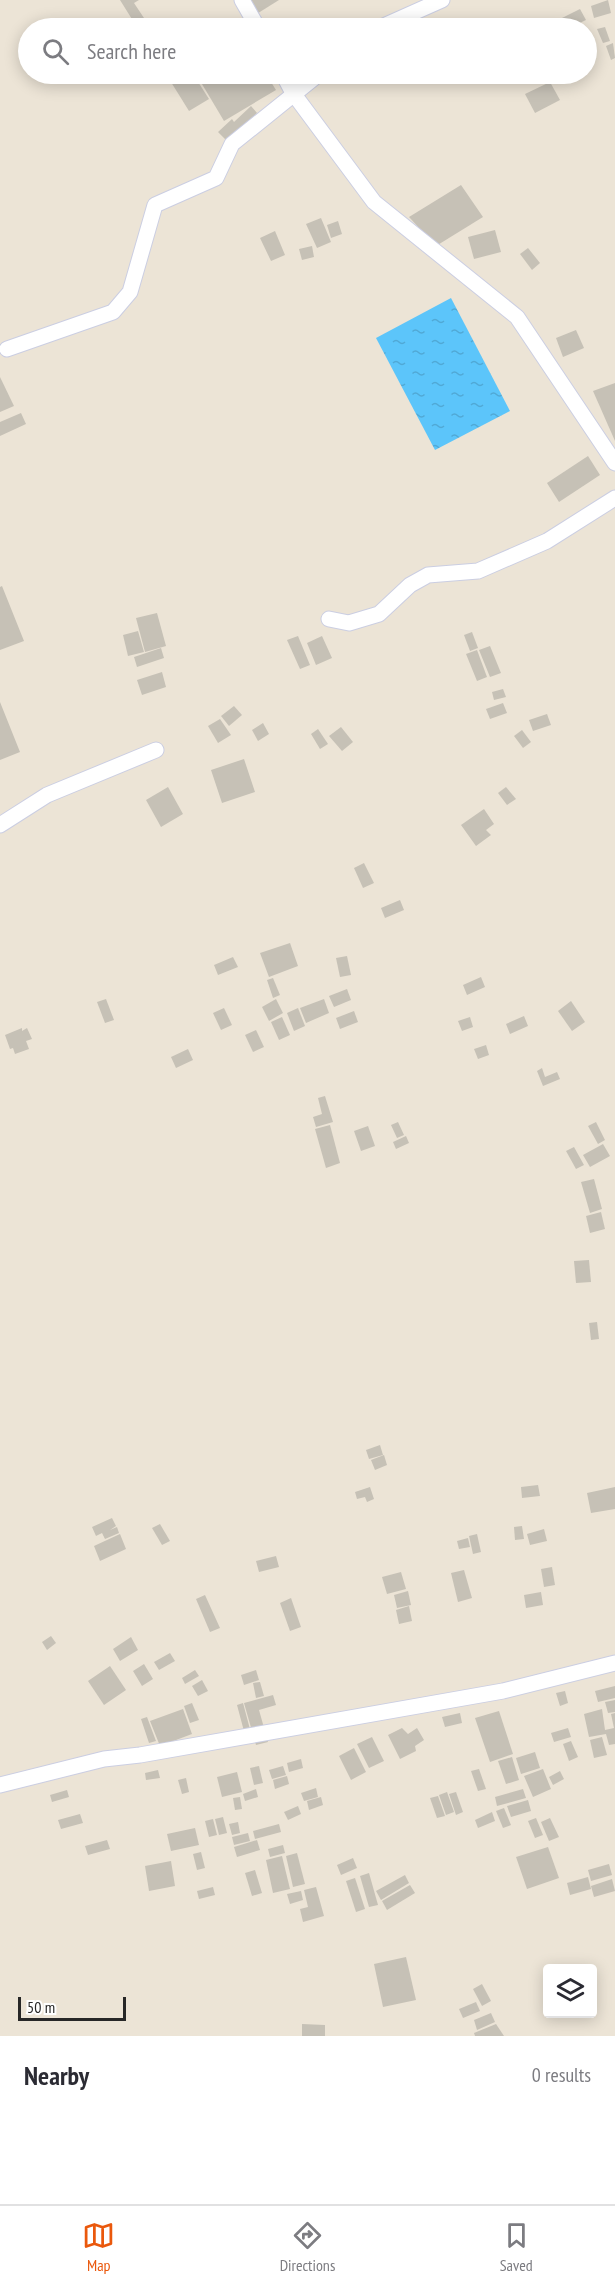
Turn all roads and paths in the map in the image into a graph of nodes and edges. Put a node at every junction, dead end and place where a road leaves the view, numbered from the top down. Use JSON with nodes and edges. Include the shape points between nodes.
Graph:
{"nodes":[{"id":1,"x":242,"y":0,"type":"edge"},
{"id":2,"x":442,"y":0,"type":"edge"},
{"id":3,"x":252,"y":18,"type":"edge"},
{"id":4,"x":402,"y":18,"type":"edge"},
{"id":5,"x":288,"y":84,"type":"edge"},
{"id":6,"x":305,"y":84,"type":"edge"},
{"id":7,"x":293,"y":93,"type":"junction"},
{"id":8,"x":8,"y":349,"type":"dead end"},
{"id":9,"x":614,"y":460,"type":"edge"},
{"id":10,"x":615,"y":498,"type":"edge"},
{"id":11,"x":329,"y":619,"type":"dead end"},
{"id":12,"x":156,"y":750,"type":"dead end"},
{"id":13,"x":0,"y":825,"type":"edge"},
{"id":14,"x":615,"y":1663,"type":"edge"},
{"id":15,"x":0,"y":1785,"type":"edge"}],
"edges":[{"from":1,"to":3,"type":"street"},
{"from":2,"to":4,"type":"street"},
{"from":5,"to":7,"type":"street"},
{"from":6,"to":7,"type":"street"},
{"from":7,"to":8,"type":"street","via":[[232,144],[216,178],[155,205],[130,292],[113,312]]},
{"from":7,"to":9,"type":"street","via":[[374,202],[517,317]]},
{"from":10,"to":11,"type":"street","via":[[547,541],[478,571],[428,575],[410,585],[379,614],[349,623]]},
{"from":12,"to":13,"type":"street","via":[[47,795]]},
{"from":14,"to":15,"type":"street","via":[[503,1691],[104,1759]]}]}
